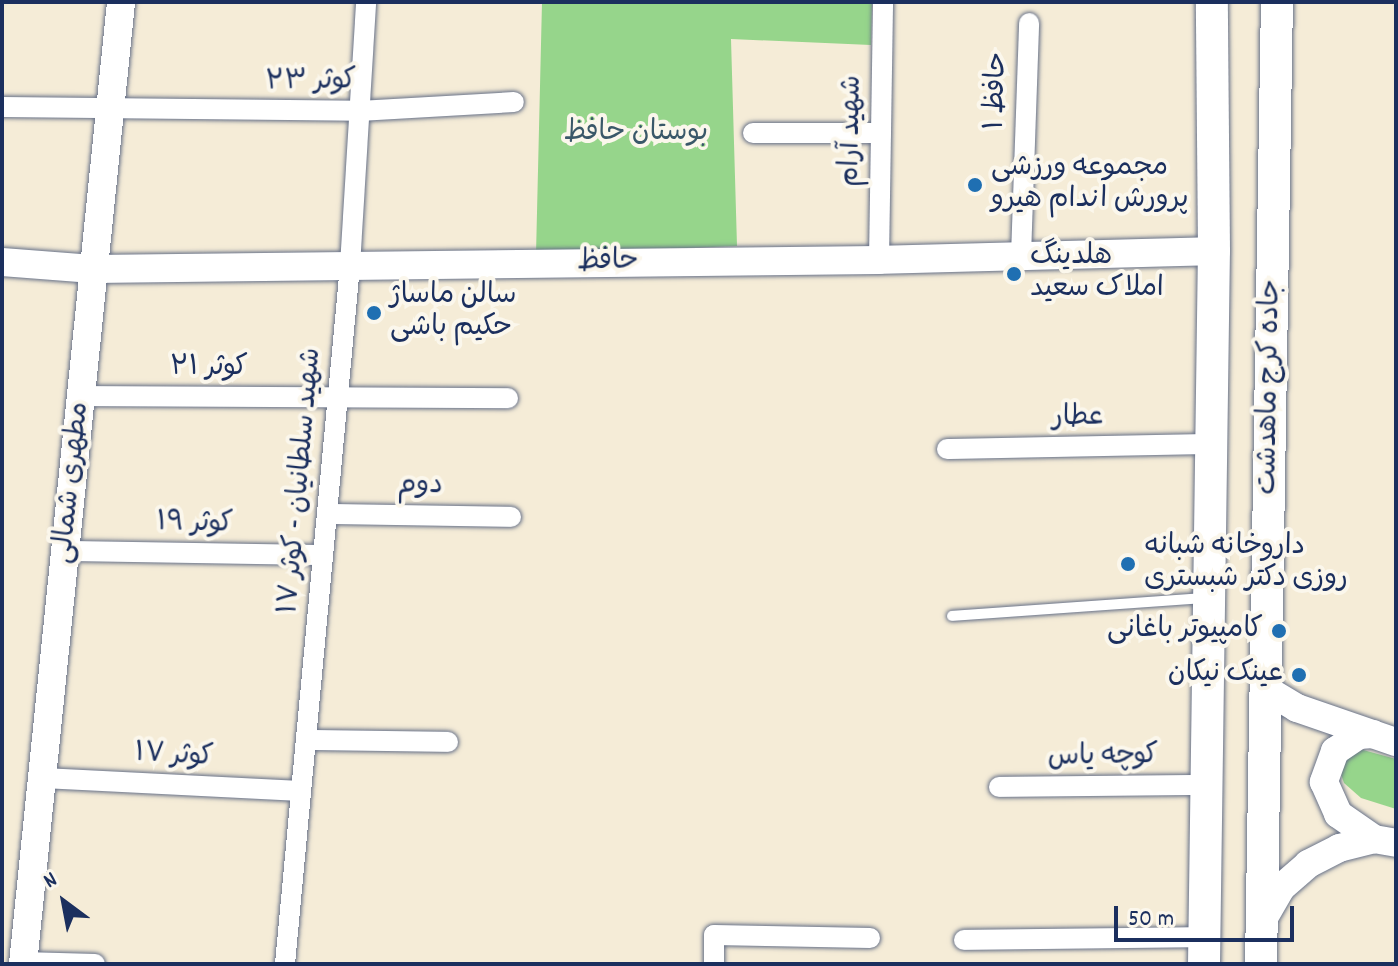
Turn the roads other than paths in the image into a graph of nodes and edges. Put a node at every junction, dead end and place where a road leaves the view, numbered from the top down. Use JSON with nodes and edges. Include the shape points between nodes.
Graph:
{"nodes":[{"id":1,"x":121,"y":2,"type":"edge"},
{"id":2,"x":366,"y":2,"type":"edge"},
{"id":3,"x":883,"y":2,"type":"edge"},
{"id":4,"x":1212,"y":2,"type":"edge"},
{"id":5,"x":1277,"y":2,"type":"edge"},
{"id":6,"x":1029,"y":23,"type":"dead end"},
{"id":7,"x":514,"y":102,"type":"dead end"},
{"id":8,"x":2,"y":107,"type":"edge"},
{"id":9,"x":359,"y":111,"type":"junction"},
{"id":10,"x":108,"y":112,"type":"junction"},
{"id":11,"x":753,"y":133,"type":"dead end"},
{"id":12,"x":881,"y":133,"type":"junction"},
{"id":13,"x":1214,"y":251,"type":"junction"},
{"id":14,"x":1021,"y":256,"type":"junction"},
{"id":15,"x":879,"y":260,"type":"junction"},
{"id":16,"x":2,"y":262,"type":"edge"},
{"id":17,"x":350,"y":266,"type":"junction"},
{"id":18,"x":93,"y":269,"type":"junction"},
{"id":19,"x":81,"y":396,"type":"junction"},
{"id":20,"x":508,"y":398,"type":"dead end"},
{"id":21,"x":337,"y":399,"type":"junction"},
{"id":22,"x":1210,"y":444,"type":"junction"},
{"id":23,"x":947,"y":449,"type":"dead end"},
{"id":24,"x":327,"y":514,"type":"junction"},
{"id":25,"x":511,"y":517,"type":"dead end"},
{"id":26,"x":66,"y":551,"type":"junction"},
{"id":27,"x":323,"y":555,"type":"junction"},
{"id":28,"x":1208,"y":597,"type":"junction"},
{"id":29,"x":952,"y":616,"type":"dead end"},
{"id":30,"x":1267,"y":690,"type":"junction"},
{"id":31,"x":1384,"y":738,"type":"edge"},
{"id":32,"x":306,"y":740,"type":"junction"},
{"id":33,"x":448,"y":742,"type":"dead end"},
{"id":34,"x":43,"y":778,"type":"junction"},
{"id":35,"x":1207,"y":785,"type":"junction"},
{"id":36,"x":999,"y":787,"type":"dead end"},
{"id":37,"x":301,"y":791,"type":"junction"},
{"id":38,"x":1385,"y":841,"type":"edge"},
{"id":39,"x":1262,"y":921,"type":"junction"},
{"id":40,"x":870,"y":938,"type":"dead end"},
{"id":41,"x":964,"y":940,"type":"dead end"},
{"id":42,"x":1204,"y":950,"type":"edge"},
{"id":43,"x":23,"y":963,"type":"edge"},
{"id":44,"x":95,"y":964,"type":"edge"},
{"id":45,"x":285,"y":964,"type":"edge"},
{"id":46,"x":714,"y":964,"type":"edge"},
{"id":47,"x":1261,"y":964,"type":"edge"}],
"edges":[{"from":1,"to":10,"type":"street","name":"مطهری شمالی"},
{"from":2,"to":9,"type":"street","name":"شهید سلطانیان - کوثر ۱۷"},
{"from":3,"to":12,"type":"street","name":"شهید آرام"},
{"from":4,"to":13,"type":"main road"},
{"from":5,"to":30,"type":"main road","name":"جاده کرج ماهدشت"},
{"from":6,"to":14,"type":"street","name":"حافظ ۱"},
{"from":7,"to":9,"type":"street","name":"کوثر ۲۳"},
{"from":8,"to":10,"type":"street","name":"کوثر ۲۳"},
{"from":9,"to":10,"type":"street","name":"کوثر ۲۳"},
{"from":9,"to":17,"type":"street","name":"شهید سلطانیان - کوثر ۱۷"},
{"from":10,"to":18,"type":"street","name":"مطهری شمالی"},
{"from":11,"to":12,"type":"street"},
{"from":12,"to":15,"type":"street","name":"شهید آرام"},
{"from":13,"to":14,"type":"street","name":"حافظ"},
{"from":13,"to":22,"type":"main road"},
{"from":14,"to":15,"type":"street","name":"حافظ"},
{"from":15,"to":17,"type":"street","name":"حافظ"},
{"from":16,"to":18,"type":"street","name":"حافظ"},
{"from":17,"to":18,"type":"street","name":"حافظ"},
{"from":17,"to":21,"type":"street","name":"شهید سلطانیان - کوثر ۱۷"},
{"from":18,"to":19,"type":"street","name":"مطهری شمالی"},
{"from":19,"to":21,"type":"street","name":"کوثر ۲۱"},
{"from":19,"to":26,"type":"street","name":"مطهری شمالی"},
{"from":20,"to":21,"type":"street","name":"کوثر ۲۱"},
{"from":21,"to":24,"type":"street","name":"شهید سلطانیان - کوثر ۱۷"},
{"from":22,"to":23,"type":"street","name":"عطار"},
{"from":22,"to":28,"type":"main road"},
{"from":24,"to":25,"type":"street","name":"دوم"},
{"from":24,"to":27,"type":"street","name":"شهید سلطانیان - کوثر ۱۷"},
{"from":26,"to":27,"type":"street","name":"کوثر ۱۹"},
{"from":26,"to":34,"type":"street","name":"مطهری شمالی"},
{"from":27,"to":32,"type":"street","name":"شهید سلطانیان - کوثر ۱۷"},
{"from":28,"to":29,"type":"lane"},
{"from":28,"to":35,"type":"main road"},
{"from":30,"to":31,"type":"street","via":[[1297,708]]},
{"from":30,"to":39,"type":"main road","name":"جاده کرج ماهدشت"},
{"from":31,"to":38,"type":"street","via":[[1359,735],[1335,751],[1324,782],[1338,814]]},
{"from":32,"to":33,"type":"street"},
{"from":32,"to":37,"type":"street","name":"شهید سلطانیان - کوثر ۱۷"},
{"from":34,"to":37,"type":"street","name":"کوثر ۱۷"},
{"from":34,"to":43,"type":"street","name":"مطهری شمالی"},
{"from":35,"to":36,"type":"street","name":"کوچه یاس"},
{"from":35,"to":42,"type":"main road"},
{"from":37,"to":45,"type":"street","name":"شهید سلطانیان - کوثر ۱۷"},
{"from":38,"to":39,"type":"street","via":[[1339,848],[1308,864],[1282,887]]},
{"from":39,"to":47,"type":"main road","name":"جاده کرج ماهدشت"},
{"from":40,"to":46,"type":"street","via":[[714,935]]},
{"from":41,"to":42,"type":"street"},
{"from":43,"to":44,"type":"street"}]}
